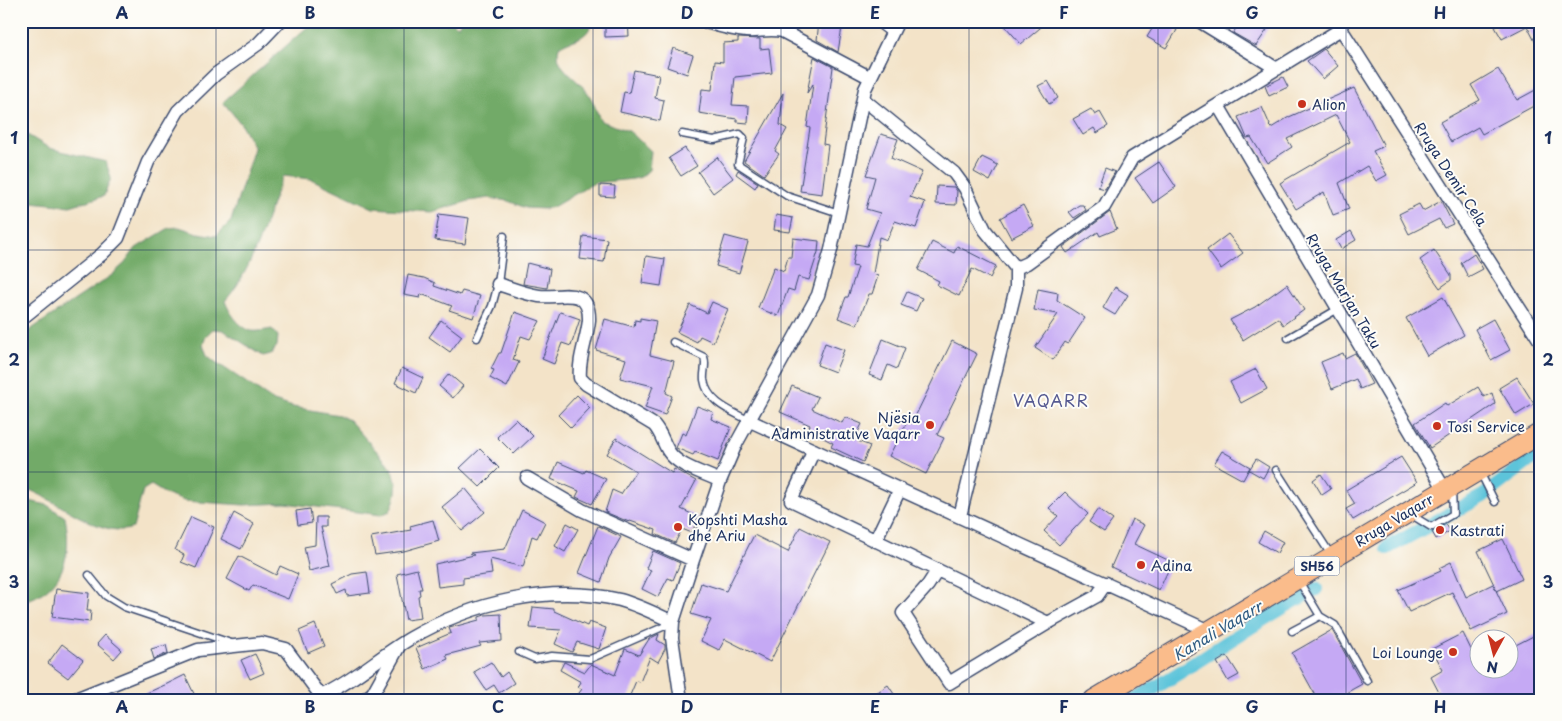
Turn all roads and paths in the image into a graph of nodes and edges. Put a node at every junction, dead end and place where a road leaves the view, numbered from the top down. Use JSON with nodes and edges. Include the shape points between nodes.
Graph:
{"nodes":[{"id":1,"x":280,"y":21,"type":"edge"},
{"id":2,"x":702,"y":21,"type":"edge"},
{"id":3,"x":874,"y":21,"type":"edge"},
{"id":4,"x":898,"y":21,"type":"edge"},
{"id":5,"x":1199,"y":21,"type":"edge"},
{"id":6,"x":1339,"y":25,"type":"edge"},
{"id":7,"x":891,"y":34,"type":"junction"},
{"id":8,"x":1277,"y":69,"type":"junction"},
{"id":9,"x":869,"y":78,"type":"junction"},
{"id":10,"x":863,"y":100,"type":"junction"},
{"id":11,"x":1219,"y":107,"type":"junction"},
{"id":12,"x":682,"y":134,"type":"dead end"},
{"id":13,"x":839,"y":213,"type":"junction"},
{"id":14,"x":504,"y":236,"type":"dead end"},
{"id":15,"x":1016,"y":268,"type":"junction"},
{"id":16,"x":498,"y":284,"type":"junction"},
{"id":17,"x":1338,"y":309,"type":"junction"},
{"id":18,"x":21,"y":319,"type":"edge"},
{"id":19,"x":477,"y":338,"type":"dead end"},
{"id":20,"x":1288,"y":338,"type":"dead end"},
{"id":21,"x":674,"y":342,"type":"dead end"},
{"id":22,"x":1541,"y":342,"type":"edge"},
{"id":23,"x":748,"y":420,"type":"junction"},
{"id":24,"x":1541,"y":433,"type":"edge"},
{"id":25,"x":814,"y":450,"type":"junction"},
{"id":26,"x":1276,"y":470,"type":"dead end"},
{"id":27,"x":1482,"y":477,"type":"junction"},
{"id":28,"x":527,"y":478,"type":"dead end"},
{"id":29,"x":720,"y":480,"type":"junction"},
{"id":30,"x":900,"y":489,"type":"junction"},
{"id":31,"x":1450,"y":494,"type":"junction"},
{"id":32,"x":1496,"y":502,"type":"dead end"},
{"id":33,"x":960,"y":516,"type":"junction"},
{"id":34,"x":875,"y":541,"type":"junction"},
{"id":35,"x":1332,"y":557,"type":"junction"},
{"id":36,"x":693,"y":560,"type":"junction"},
{"id":37,"x":937,"y":571,"type":"junction"},
{"id":38,"x":89,"y":575,"type":"dead end"},
{"id":39,"x":1301,"y":583,"type":"junction"},
{"id":40,"x":1106,"y":584,"type":"junction"},
{"id":41,"x":1320,"y":616,"type":"junction"},
{"id":42,"x":673,"y":622,"type":"junction"},
{"id":43,"x":1048,"y":624,"type":"junction"},
{"id":44,"x":1209,"y":631,"type":"junction"},
{"id":45,"x":1292,"y":631,"type":"dead end"},
{"id":46,"x":235,"y":644,"type":"junction"},
{"id":47,"x":398,"y":646,"type":"junction"},
{"id":48,"x":519,"y":652,"type":"dead end"},
{"id":49,"x":1367,"y":682,"type":"dead end"},
{"id":50,"x":73,"y":700,"type":"edge"},
{"id":51,"x":364,"y":700,"type":"edge"},
{"id":52,"x":681,"y":700,"type":"edge"},
{"id":53,"x":1094,"y":700,"type":"edge"}],
"edges":[{"from":1,"to":18,"type":"street","via":[[258,44],[216,74],[178,111],[148,162],[118,238]]},
{"from":2,"to":9,"type":"street","via":[[729,29],[772,28],[782,31]]},
{"from":3,"to":7,"type":"lane"},
{"from":4,"to":7,"type":"street"},
{"from":5,"to":8,"type":"street"},
{"from":6,"to":8,"type":"street"},
{"from":6,"to":22,"type":"street","name":"Rruga Demir Cela"},
{"from":7,"to":9,"type":"street"},
{"from":8,"to":11,"type":"street"},
{"from":9,"to":10,"type":"street"},
{"from":10,"to":13,"type":"street"},
{"from":10,"to":15,"type":"street","via":[[954,173],[985,230]]},
{"from":11,"to":15,"type":"street","via":[[1132,158],[1104,207]]},
{"from":11,"to":17,"type":"street","name":"Rruga Marjan Taku"},
{"from":12,"to":13,"type":"lane","via":[[714,140],[740,134],[744,138],[738,164],[787,196]]},
{"from":13,"to":23,"type":"street","via":[[818,295]]},
{"from":14,"to":16,"type":"lane"},
{"from":15,"to":33,"type":"street","via":[[1016,288]]},
{"from":16,"to":19,"type":"lane"},
{"from":16,"to":29,"type":"street","via":[[538,296],[566,294],[584,303],[589,310],[580,378],[654,425],[677,461]]},
{"from":17,"to":20,"type":"lane"},
{"from":17,"to":31,"type":"street","name":"Rruga Marjan Taku"},
{"from":21,"to":23,"type":"lane","via":[[704,357],[704,379],[709,392],[722,407]]},
{"from":23,"to":25,"type":"street"},
{"from":23,"to":29,"type":"street"},
{"from":24,"to":27,"type":"main road","name":"Rruga Vaqarr","number":"SH56"},
{"from":25,"to":30,"type":"street"},
{"from":25,"to":34,"type":"street","via":[[791,500]]},
{"from":26,"to":35,"type":"lane"},
{"from":27,"to":31,"type":"main road","name":"Rruga Vaqarr","number":"SH56"},
{"from":27,"to":32,"type":"lane"},
{"from":28,"to":36,"type":"street","via":[[582,510]]},
{"from":29,"to":36,"type":"street"},
{"from":30,"to":33,"type":"street"},
{"from":30,"to":34,"type":"street"},
{"from":31,"to":35,"type":"main road","name":"Rruga Vaqarr","number":"SH56","via":[[1415,517]]},
{"from":33,"to":40,"type":"street"},
{"from":34,"to":37,"type":"street"},
{"from":35,"to":39,"type":"main road","name":"Rruga Vaqarr","number":"SH56"},
{"from":36,"to":42,"type":"street"},
{"from":37,"to":43,"type":"street"},
{"from":37,"to":43,"type":"street","via":[[903,613],[949,683]]},
{"from":38,"to":46,"type":"lane","via":[[106,596],[124,607]]},
{"from":39,"to":41,"type":"lane"},
{"from":39,"to":44,"type":"main road","name":"Rruga Vaqarr","number":"SH56"},
{"from":40,"to":43,"type":"street","via":[[1097,596]]},
{"from":40,"to":44,"type":"street"},
{"from":41,"to":45,"type":"lane"},
{"from":41,"to":49,"type":"lane","via":[[1335,625]]},
{"from":42,"to":47,"type":"street","via":[[622,601],[558,593],[475,609]]},
{"from":42,"to":48,"type":"lane","via":[[590,659],[536,658]]},
{"from":42,"to":52,"type":"street","via":[[672,638]]},
{"from":44,"to":53,"type":"main road","name":"Rruga Vaqarr","number":"SH56"},
{"from":46,"to":47,"type":"street","via":[[262,643],[286,649],[321,696],[339,688]]},
{"from":46,"to":50,"type":"street","via":[[173,658]]},
{"from":47,"to":51,"type":"street","via":[[373,692]]}]}
